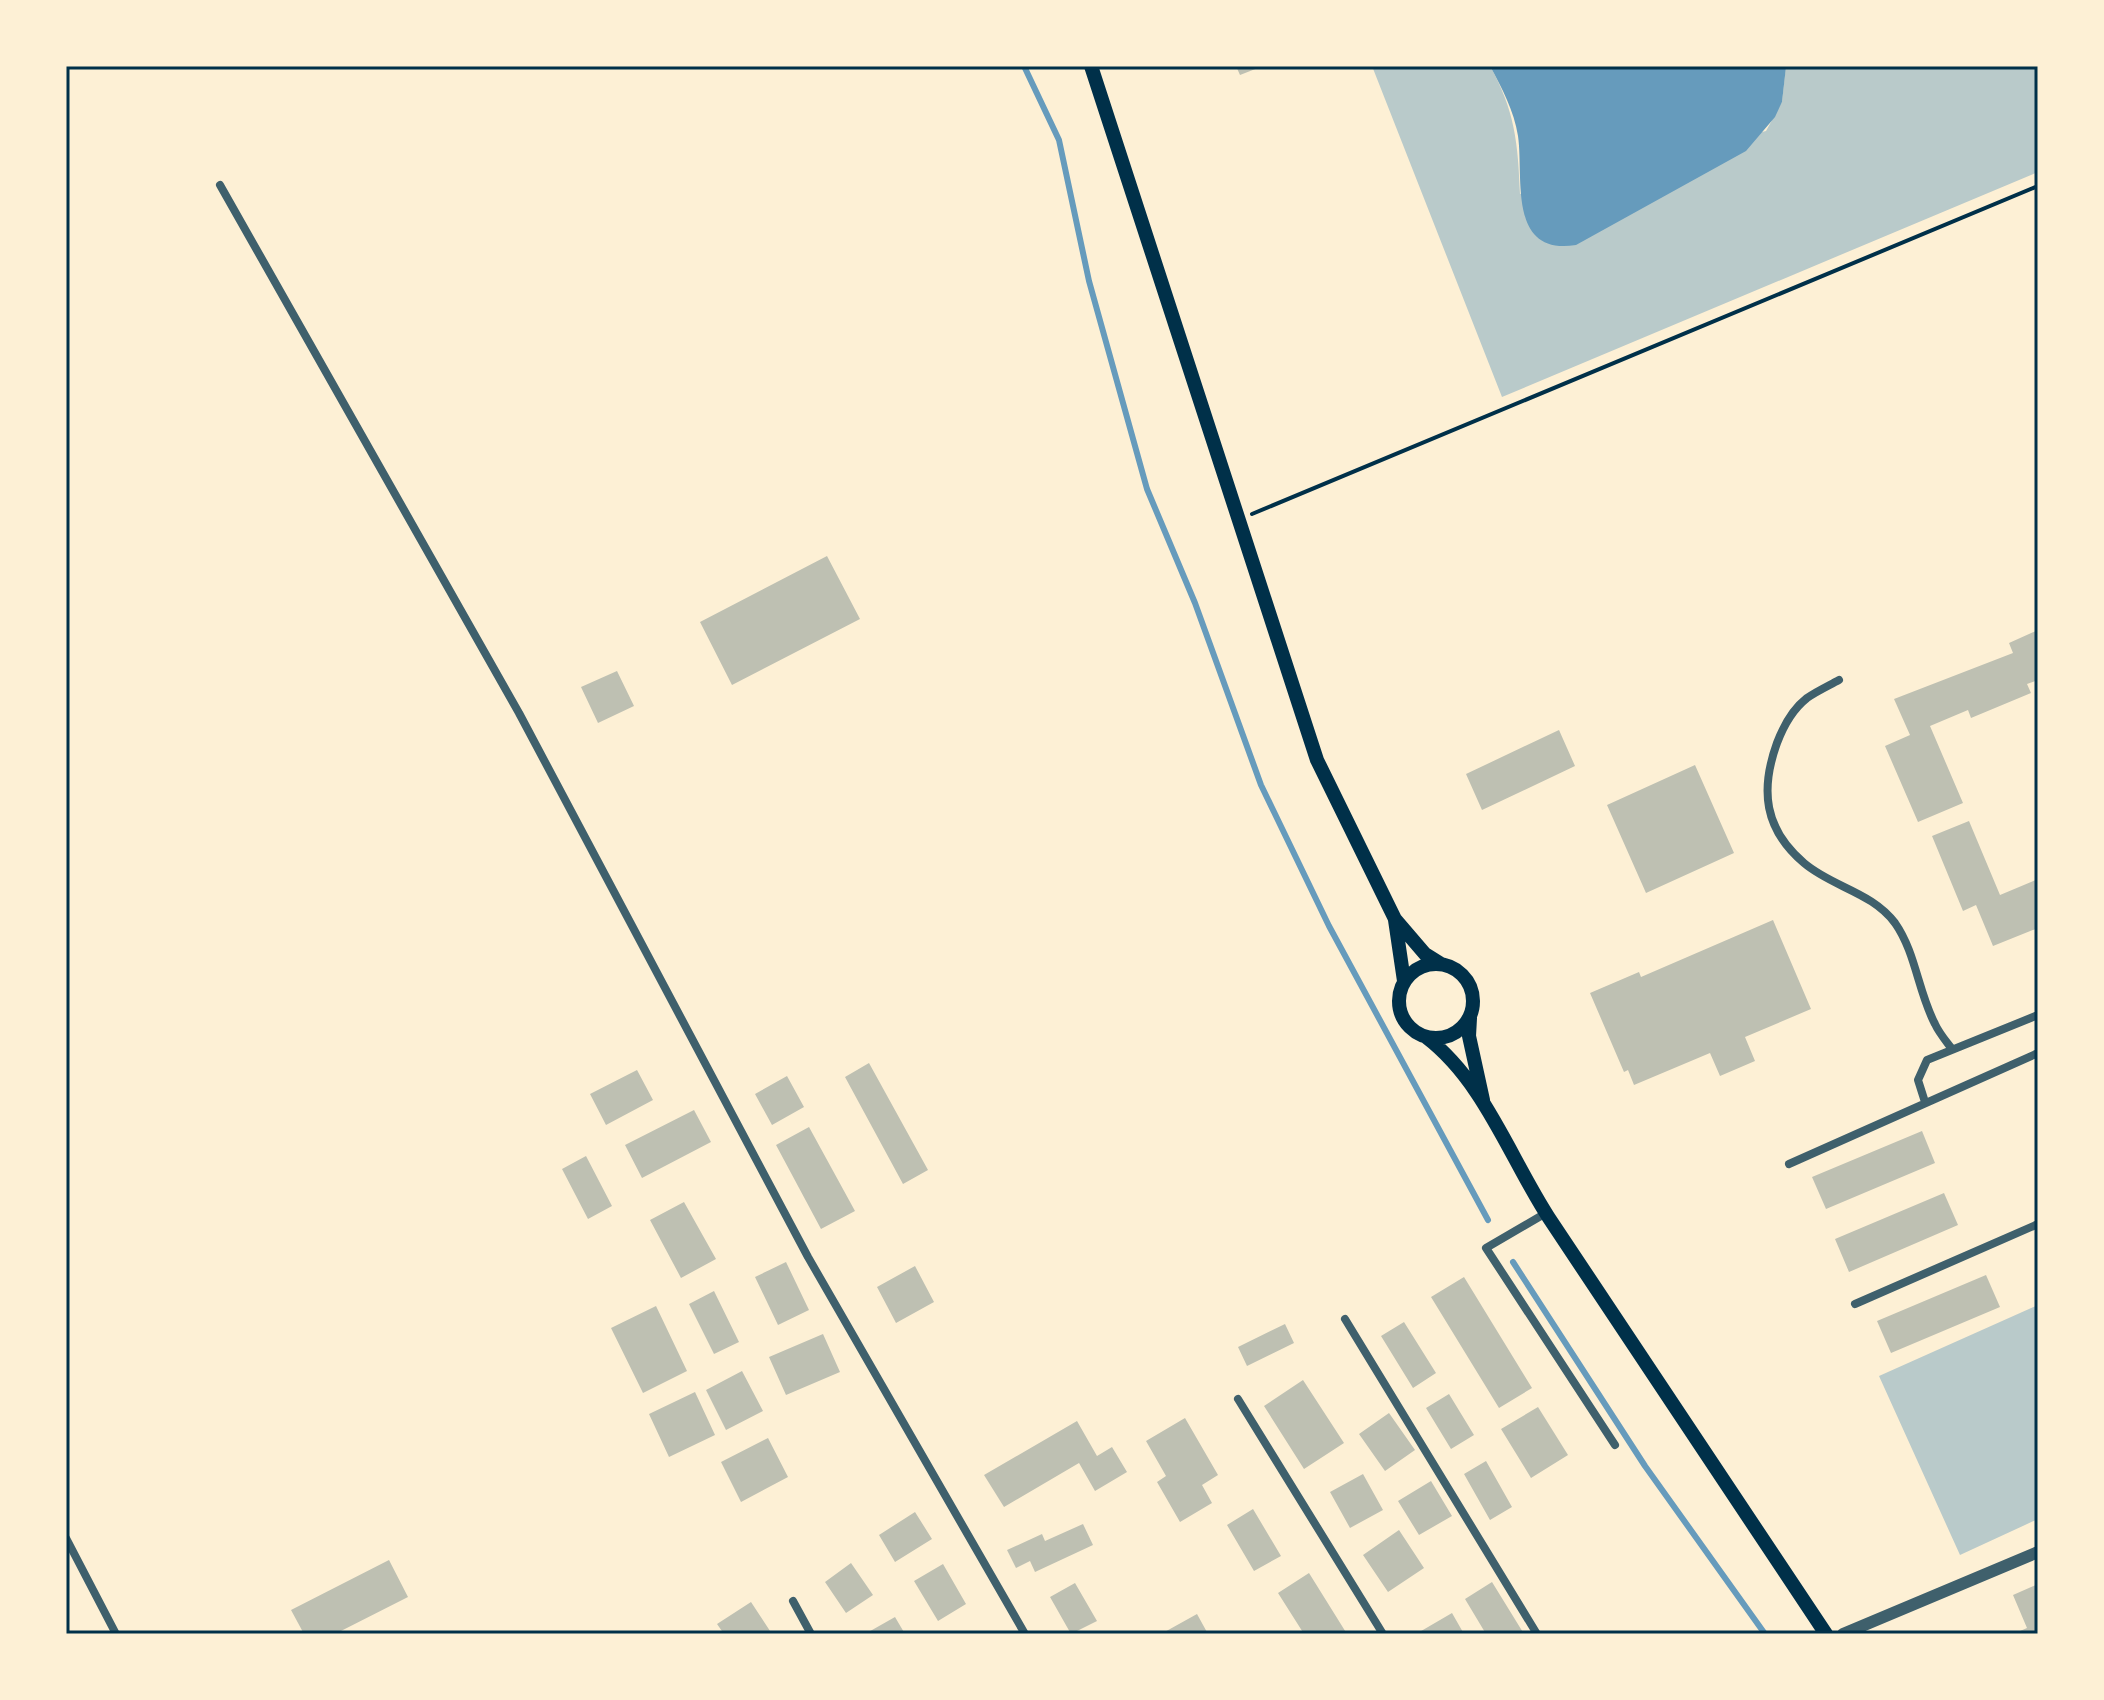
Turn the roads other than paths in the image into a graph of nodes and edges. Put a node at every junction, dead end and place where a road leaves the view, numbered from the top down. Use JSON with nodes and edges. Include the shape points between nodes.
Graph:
{"nodes":[{"id":1,"x":1091,"y":66,"type":"edge"},
{"id":2,"x":220,"y":185,"type":"dead end"},
{"id":3,"x":1839,"y":680,"type":"dead end"},
{"id":4,"x":1395,"y":919,"type":"junction"},
{"id":5,"x":1441,"y":964,"type":"junction"},
{"id":6,"x":1404,"y":981,"type":"junction"},
{"id":7,"x":2038,"y":1015,"type":"edge"},
{"id":8,"x":1470,"y":1017,"type":"junction"},
{"id":9,"x":1426,"y":1037,"type":"junction"},
{"id":10,"x":1952,"y":1049,"type":"junction"},
{"id":11,"x":2038,"y":1053,"type":"edge"},
{"id":12,"x":1925,"y":1102,"type":"junction"},
{"id":13,"x":1485,"y":1108,"type":"junction"},
{"id":14,"x":1789,"y":1164,"type":"dead end"},
{"id":15,"x":1546,"y":1213,"type":"junction"},
{"id":16,"x":2038,"y":1224,"type":"edge"},
{"id":17,"x":1855,"y":1304,"type":"dead end"},
{"id":18,"x":1345,"y":1319,"type":"dead end"},
{"id":19,"x":1238,"y":1399,"type":"dead end"},
{"id":20,"x":1615,"y":1445,"type":"dead end"},
{"id":21,"x":66,"y":1538,"type":"edge"},
{"id":22,"x":2038,"y":1552,"type":"edge"},
{"id":23,"x":793,"y":1601,"type":"dead end"},
{"id":24,"x":116,"y":1634,"type":"edge"},
{"id":25,"x":811,"y":1634,"type":"edge"},
{"id":26,"x":1025,"y":1634,"type":"edge"},
{"id":27,"x":1383,"y":1634,"type":"edge"},
{"id":28,"x":1537,"y":1634,"type":"edge"},
{"id":29,"x":1826,"y":1634,"type":"edge"},
{"id":30,"x":1843,"y":1634,"type":"edge"}],
"edges":[{"from":1,"to":4,"type":"main road","via":[[1317,760]]},
{"from":2,"to":26,"type":"street","via":[[519,713],[808,1257]]},
{"from":3,"to":10,"type":"street","via":[[1805,699],[1784,725],[1767,772],[1767,806],[1783,841],[1804,863],[1836,885],[1866,896],[1894,922],[1934,1024]]},
{"from":4,"to":5,"type":"main road","via":[[1425,954]]},
{"from":4,"to":6,"type":"main road"},
{"from":5,"to":6,"type":"main road","via":[[1419,968]]},
{"from":5,"to":8,"type":"main road","via":[[1469,983]]},
{"from":6,"to":9,"type":"main road","via":[[1400,1010],[1409,1028]]},
{"from":7,"to":10,"type":"street"},
{"from":8,"to":9,"type":"main road","via":[[1455,1034]]},
{"from":8,"to":13,"type":"main road","via":[[1469,1036]]},
{"from":9,"to":13,"type":"main road","via":[[1445,1052]]},
{"from":10,"to":12,"type":"street","via":[[1927,1060],[1918,1080]]},
{"from":11,"to":12,"type":"street"},
{"from":12,"to":14,"type":"street"},
{"from":13,"to":15,"type":"main road"},
{"from":15,"to":20,"type":"street","via":[[1486,1248]]},
{"from":15,"to":29,"type":"main road"},
{"from":16,"to":17,"type":"street"},
{"from":18,"to":28,"type":"street"},
{"from":19,"to":27,"type":"street"},
{"from":21,"to":24,"type":"street"},
{"from":22,"to":30,"type":"street"},
{"from":23,"to":25,"type":"street"}]}
